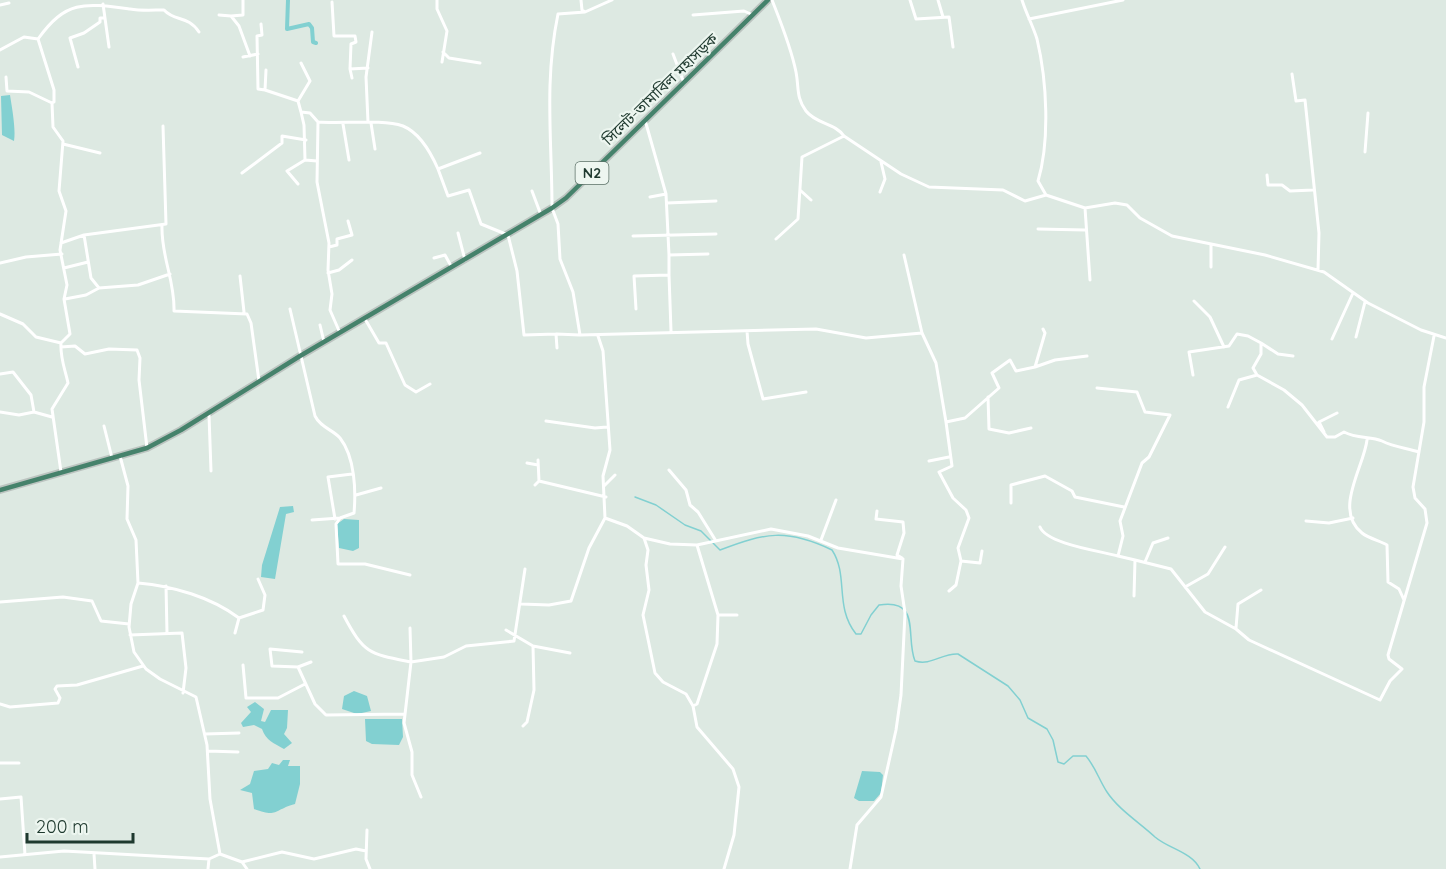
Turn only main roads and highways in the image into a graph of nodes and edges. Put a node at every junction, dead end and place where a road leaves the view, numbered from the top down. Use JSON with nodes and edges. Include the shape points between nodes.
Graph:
{"nodes":[{"id":1,"x":770,"y":0,"type":"edge"},
{"id":2,"x":0,"y":490,"type":"edge"}],
"edges":[{"from":1,"to":2,"type":"highway","name":"সিলেট-তামাবিল মহাসড়ক","number":"N2","via":[[552,208],[300,356],[209,415],[147,448]]}]}
